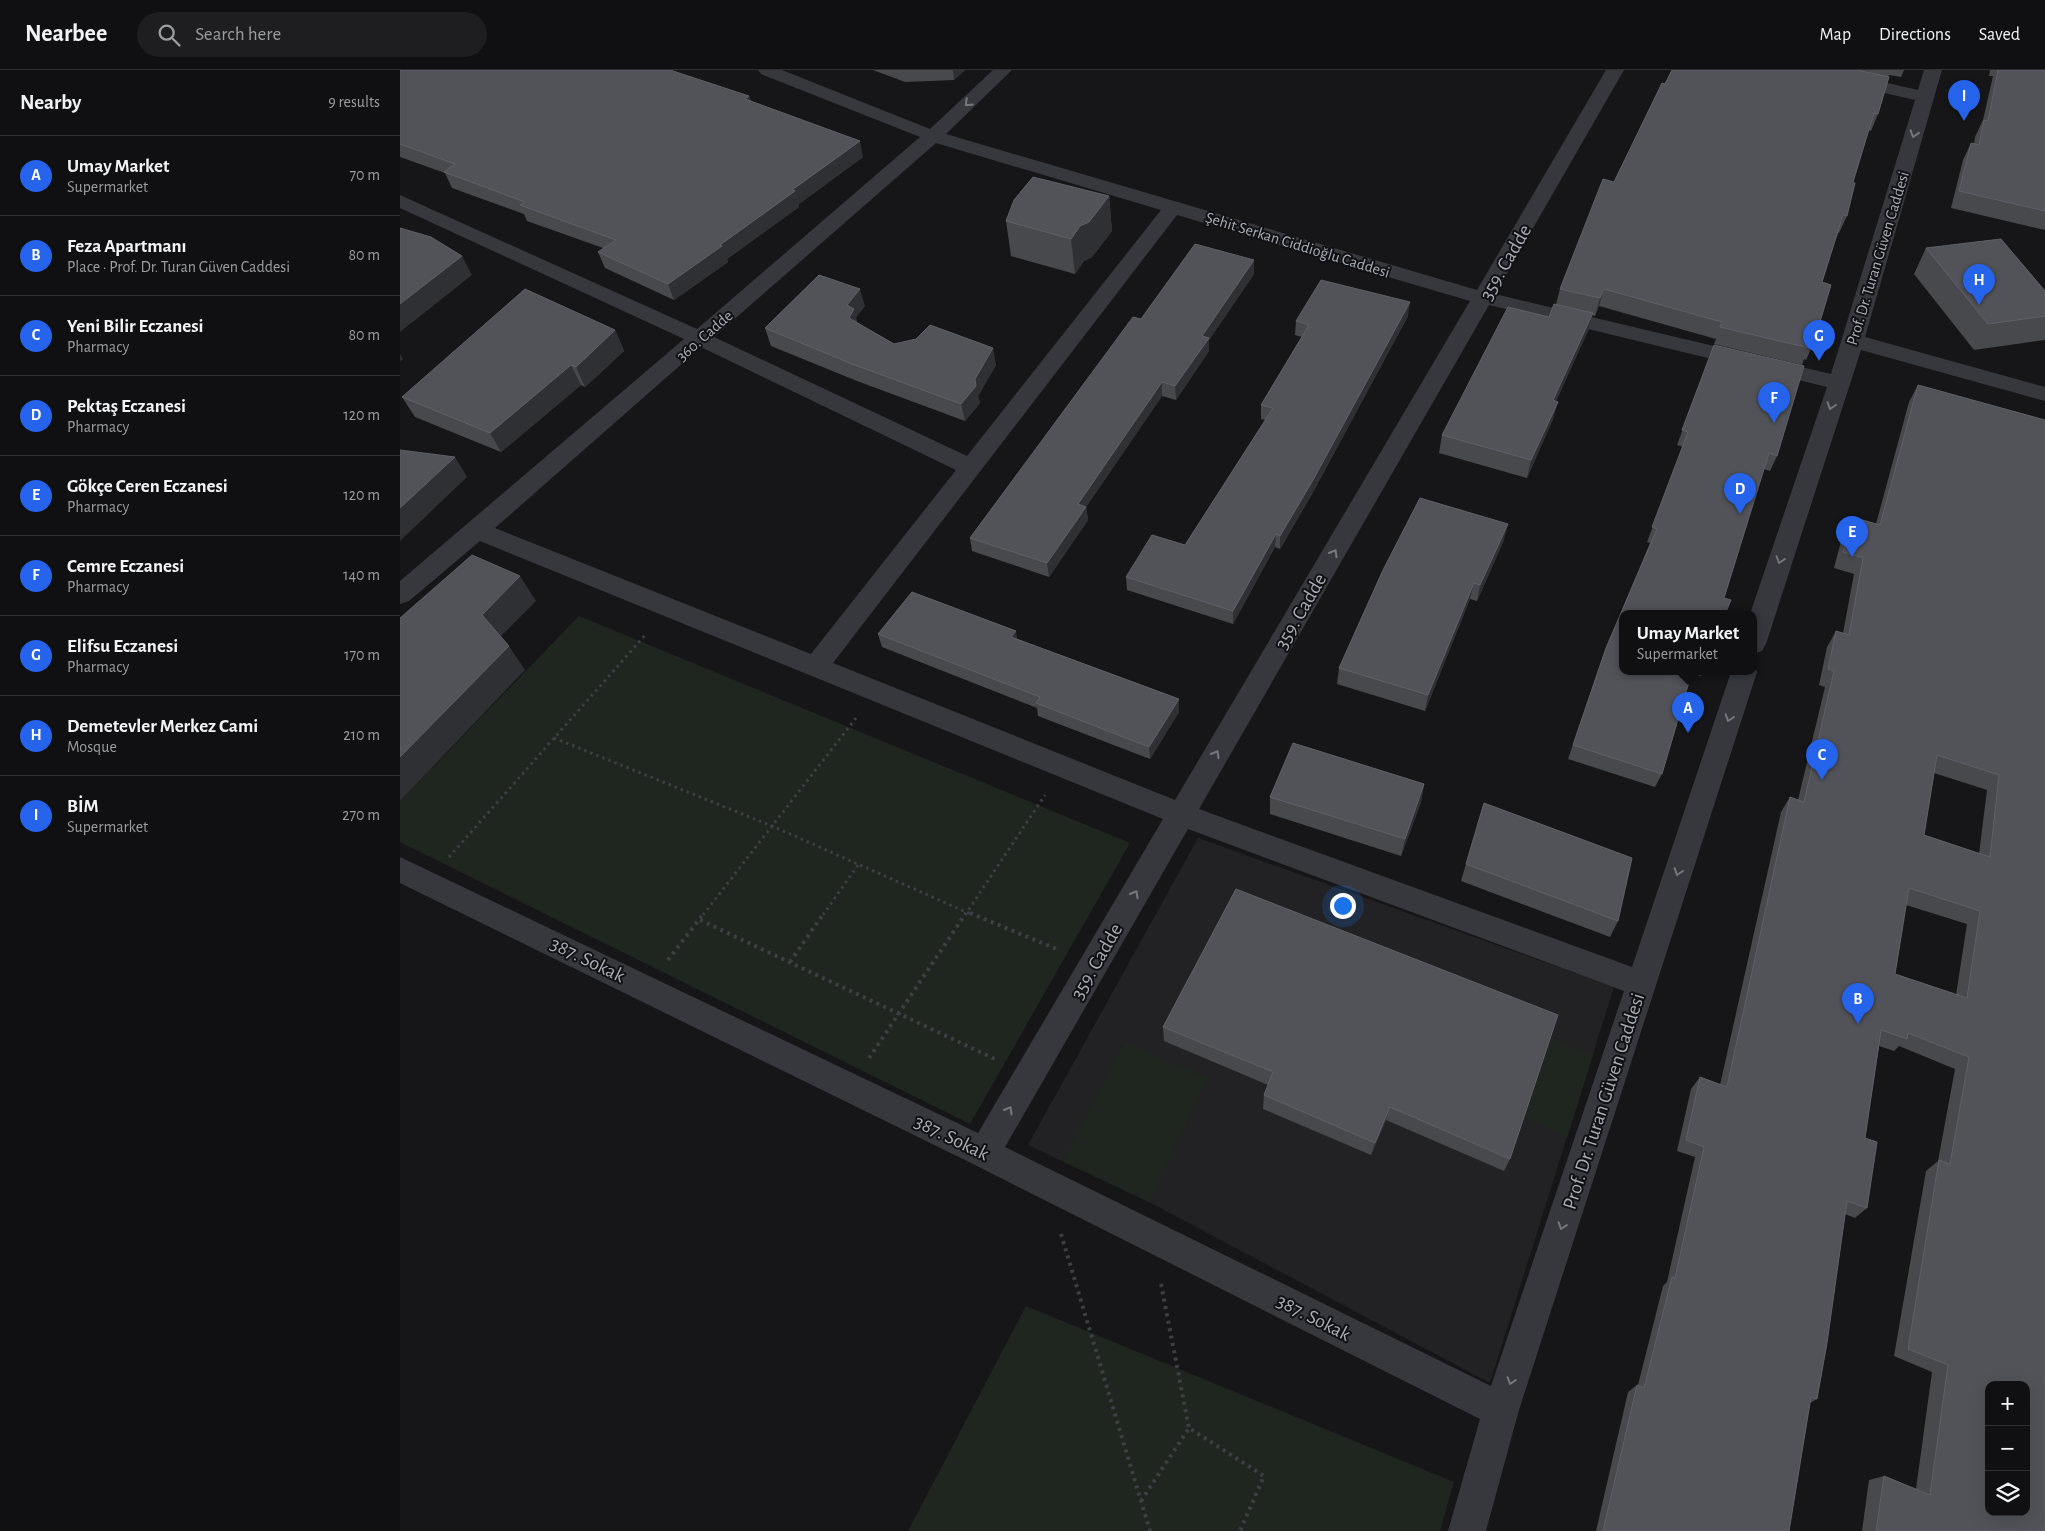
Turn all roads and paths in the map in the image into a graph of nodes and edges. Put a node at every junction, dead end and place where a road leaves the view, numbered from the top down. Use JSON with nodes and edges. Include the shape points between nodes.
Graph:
{"nodes":[{"id":1,"x":767,"y":70,"type":"edge"},
{"id":2,"x":1003,"y":70,"type":"edge"},
{"id":3,"x":1615,"y":70,"type":"edge"},
{"id":4,"x":1807,"y":70,"type":"edge"},
{"id":5,"x":1933,"y":70,"type":"edge"},
{"id":6,"x":1925,"y":97,"type":"junction"},
{"id":7,"x":933,"y":136,"type":"junction"},
{"id":8,"x":400,"y":201,"type":"edge"},
{"id":9,"x":1173,"y":207,"type":"junction"},
{"id":10,"x":1484,"y":298,"type":"junction"},
{"id":11,"x":699,"y":338,"type":"junction"},
{"id":12,"x":1853,"y":340,"type":"junction"},
{"id":13,"x":1839,"y":383,"type":"junction"},
{"id":14,"x":2045,"y":394,"type":"edge"},
{"id":15,"x":970,"y":467,"type":"junction"},
{"id":16,"x":477,"y":530,"type":"junction"},
{"id":17,"x":400,"y":595,"type":"edge"},
{"id":18,"x":668,"y":608,"type":"junction"},
{"id":19,"x":1757,"y":632,"type":"edge"},
{"id":20,"x":815,"y":667,"type":"junction"},
{"id":21,"x":1743,"y":675,"type":"edge"},
{"id":22,"x":876,"y":692,"type":"junction"},
{"id":23,"x":554,"y":738,"type":"junction"},
{"id":24,"x":1063,"y":767,"type":"junction"},
{"id":25,"x":1181,"y":814,"type":"junction"},
{"id":26,"x":772,"y":826,"type":"junction"},
{"id":27,"x":858,"y":865,"type":"junction"},
{"id":28,"x":414,"y":875,"type":"edge"},
{"id":29,"x":966,"y":912,"type":"junction"},
{"id":30,"x":700,"y":920,"type":"junction"},
{"id":31,"x":790,"y":962,"type":"junction"},
{"id":32,"x":1094,"y":964,"type":"junction"},
{"id":33,"x":1641,"y":984,"type":"junction"},
{"id":34,"x":647,"y":988,"type":"junction"},
{"id":35,"x":899,"y":1014,"type":"junction"},
{"id":36,"x":1030,"y":1075,"type":"junction"},
{"id":37,"x":850,"y":1087,"type":"junction"},
{"id":38,"x":984,"y":1152,"type":"junction"},
{"id":39,"x":1046,"y":1183,"type":"junction"},
{"id":40,"x":1152,"y":1236,"type":"junction"},
{"id":41,"x":1501,"y":1410,"type":"junction"},
{"id":42,"x":1189,"y":1428,"type":"junction"},
{"id":43,"x":1141,"y":1501,"type":"junction"},
{"id":44,"x":1150,"y":1531,"type":"edge"},
{"id":45,"x":1240,"y":1531,"type":"edge"},
{"id":46,"x":1467,"y":1531,"type":"edge"}],
"edges":[{"from":1,"to":7,"type":"street","name":"Şehit Serkan Ciddioğlu Caddesi"},
{"from":2,"to":7,"type":"street","name":"360. Cadde","one_way":true},
{"from":3,"to":10,"type":"street","name":"359. Cadde"},
{"from":4,"to":6,"type":"street"},
{"from":5,"to":6,"type":"street","name":"Prof. Dr. Turan Güven Caddesi"},
{"from":6,"to":12,"type":"street","name":"Prof. Dr. Turan Güven Caddesi","one_way":true},
{"from":7,"to":9,"type":"street","name":"Şehit Serkan Ciddioğlu Caddesi"},
{"from":7,"to":11,"type":"street","name":"360. Cadde"},
{"from":8,"to":11,"type":"street"},
{"from":9,"to":10,"type":"street","name":"Şehit Serkan Ciddioğlu Caddesi"},
{"from":9,"to":15,"type":"street"},
{"from":10,"to":13,"type":"street","name":"Şehit Serkan Ciddioğlu Caddesi"},
{"from":25,"to":10,"type":"street","name":"359. Cadde","one_way":true},
{"from":11,"to":15,"type":"street"},
{"from":11,"to":16,"type":"street","name":"360. Cadde"},
{"from":12,"to":13,"type":"street","name":"Prof. Dr. Turan Güven Caddesi"},
{"from":12,"to":14,"type":"street"},
{"from":13,"to":19,"type":"street","name":"Prof. Dr. Turan Güven Caddesi","one_way":true},
{"from":15,"to":20,"type":"street"},
{"from":16,"to":17,"type":"street","name":"360. Cadde"},
{"from":16,"to":18,"type":"street"},
{"from":18,"to":20,"type":"street"},
{"from":18,"to":23,"type":"path"},
{"from":20,"to":22,"type":"street"},
{"from":21,"to":33,"type":"street","name":"Prof. Dr. Turan Güven Caddesi","one_way":true},
{"from":22,"to":24,"type":"street"},
{"from":22,"to":26,"type":"path"},
{"from":23,"to":26,"type":"path"},
{"from":23,"to":28,"type":"path"},
{"from":24,"to":25,"type":"street"},
{"from":24,"to":29,"type":"path"},
{"from":32,"to":25,"type":"street","name":"359. Cadde","one_way":true},
{"from":25,"to":33,"type":"street"},
{"from":26,"to":27,"type":"path"},
{"from":26,"to":30,"type":"path"},
{"from":27,"to":29,"type":"path"},
{"from":27,"to":31,"type":"path"},
{"from":28,"to":34,"type":"street","name":"387. Sokak"},
{"from":29,"to":32,"type":"path"},
{"from":29,"to":35,"type":"path"},
{"from":30,"to":31,"type":"path"},
{"from":30,"to":34,"type":"path"},
{"from":31,"to":35,"type":"path"},
{"from":32,"to":36,"type":"street","name":"359. Cadde"},
{"from":33,"to":41,"type":"street","name":"Prof. Dr. Turan Güven Caddesi","one_way":true},
{"from":34,"to":37,"type":"street","name":"387. Sokak"},
{"from":35,"to":36,"type":"path"},
{"from":35,"to":37,"type":"path"},
{"from":38,"to":36,"type":"street","name":"359. Cadde","one_way":true},
{"from":37,"to":38,"type":"street","name":"387. Sokak"},
{"from":38,"to":39,"type":"street","name":"387. Sokak"},
{"from":39,"to":40,"type":"street","name":"387. Sokak"},
{"from":39,"to":43,"type":"path"},
{"from":40,"to":41,"type":"street","name":"387. Sokak"},
{"from":40,"to":42,"type":"path"},
{"from":41,"to":46,"type":"street","name":"Prof. Dr. Turan Güven Caddesi"},
{"from":42,"to":43,"type":"path"},
{"from":42,"to":45,"type":"path","via":[[1264,1476]]},
{"from":43,"to":44,"type":"path"}]}
